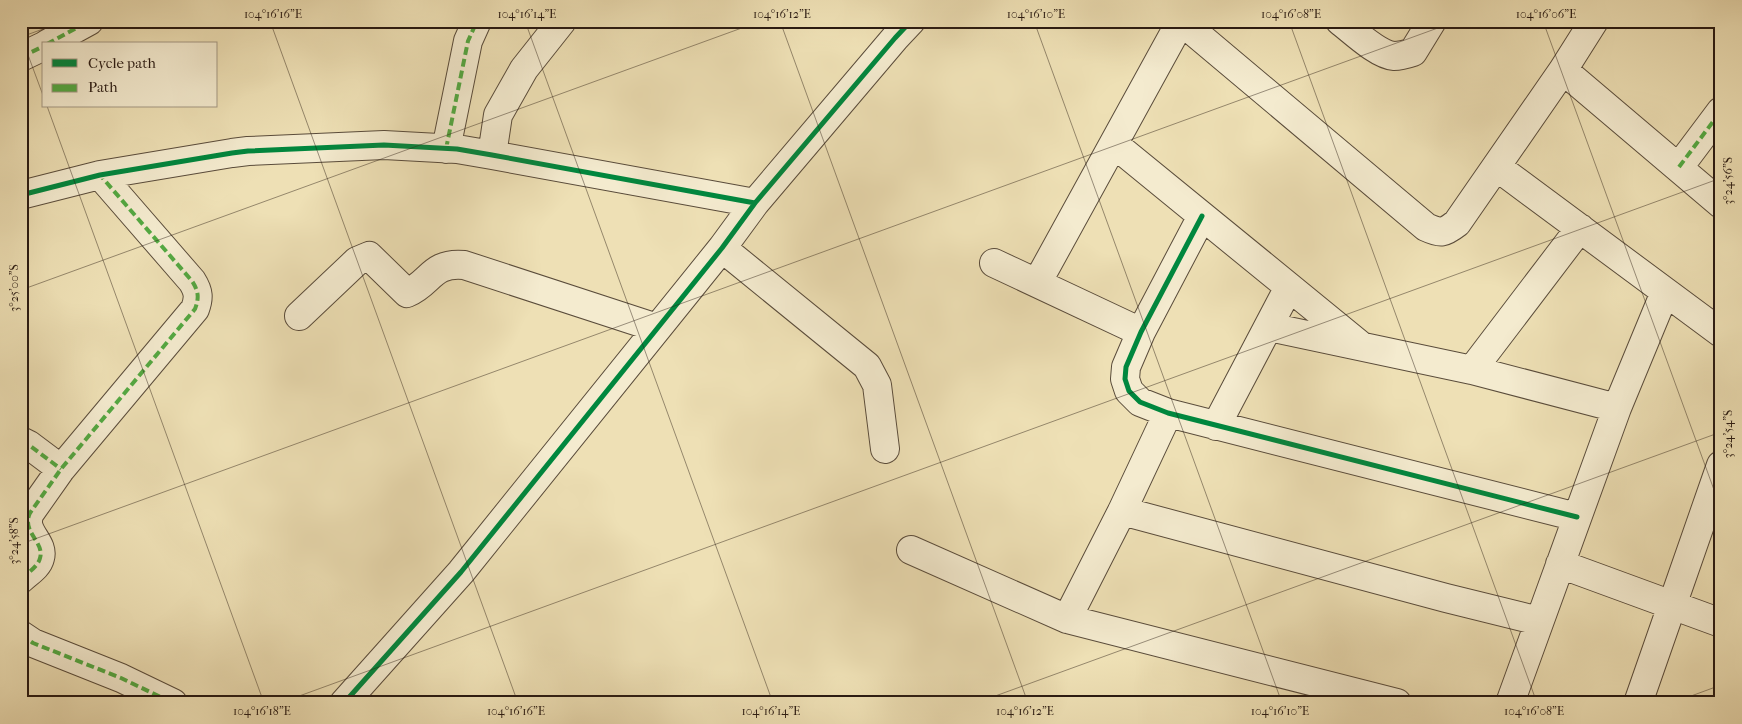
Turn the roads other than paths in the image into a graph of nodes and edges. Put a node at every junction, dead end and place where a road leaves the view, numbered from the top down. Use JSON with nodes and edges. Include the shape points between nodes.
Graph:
{"nodes":[{"id":1,"x":89,"y":21,"type":"edge"},
{"id":2,"x":477,"y":21,"type":"edge"},
{"id":3,"x":562,"y":21,"type":"edge"},
{"id":4,"x":911,"y":21,"type":"edge"},
{"id":5,"x":1181,"y":21,"type":"edge"},
{"id":6,"x":1340,"y":21,"type":"edge"},
{"id":7,"x":1432,"y":21,"type":"edge"},
{"id":8,"x":1594,"y":21,"type":"edge"},
{"id":9,"x":52,"y":42,"type":"edge"},
{"id":10,"x":42,"y":47,"type":"edge"},
{"id":11,"x":21,"y":56,"type":"edge"},
{"id":12,"x":1564,"y":70,"type":"junction"},
{"id":13,"x":1721,"y":111,"type":"edge"},
{"id":14,"x":1114,"y":144,"type":"junction"},
{"id":15,"x":446,"y":148,"type":"junction"},
{"id":16,"x":492,"y":155,"type":"junction"},
{"id":17,"x":1497,"y":167,"type":"junction"},
{"id":18,"x":1678,"y":167,"type":"junction"},
{"id":19,"x":100,"y":175,"type":"junction"},
{"id":20,"x":21,"y":195,"type":"edge"},
{"id":21,"x":756,"y":203,"type":"junction"},
{"id":22,"x":1721,"y":204,"type":"edge"},
{"id":23,"x":1202,"y":216,"type":"junction"},
{"id":24,"x":1580,"y":228,"type":"junction"},
{"id":25,"x":722,"y":248,"type":"junction"},
{"id":26,"x":994,"y":263,"type":"dead end"},
{"id":27,"x":1038,"y":283,"type":"junction"},
{"id":28,"x":1289,"y":287,"type":"junction"},
{"id":29,"x":1665,"y":292,"type":"junction"},
{"id":30,"x":298,"y":316,"type":"dead end"},
{"id":31,"x":1269,"y":327,"type":"junction"},
{"id":32,"x":657,"y":328,"type":"junction"},
{"id":33,"x":1141,"y":332,"type":"junction"},
{"id":34,"x":1721,"y":333,"type":"edge"},
{"id":35,"x":1362,"y":347,"type":"junction"},
{"id":36,"x":1472,"y":370,"type":"junction"},
{"id":37,"x":1617,"y":408,"type":"junction"},
{"id":38,"x":1168,"y":414,"type":"junction"},
{"id":39,"x":1216,"y":426,"type":"junction"},
{"id":40,"x":21,"y":441,"type":"edge"},
{"id":41,"x":885,"y":449,"type":"dead end"},
{"id":42,"x":1721,"y":464,"type":"edge"},
{"id":43,"x":60,"y":469,"type":"junction"},
{"id":44,"x":1122,"y":512,"type":"junction"},
{"id":45,"x":1577,"y":517,"type":"junction"},
{"id":46,"x":911,"y":550,"type":"dead end"},
{"id":47,"x":1560,"y":564,"type":"junction"},
{"id":48,"x":21,"y":579,"type":"edge"},
{"id":49,"x":1673,"y":606,"type":"junction"},
{"id":50,"x":1067,"y":619,"type":"junction"},
{"id":51,"x":1539,"y":621,"type":"junction"},
{"id":52,"x":1721,"y":623,"type":"edge"},
{"id":53,"x":21,"y":635,"type":"edge"},
{"id":54,"x":173,"y":703,"type":"edge"},
{"id":55,"x":344,"y":703,"type":"edge"},
{"id":56,"x":1397,"y":703,"type":"edge"},
{"id":57,"x":1510,"y":703,"type":"edge"},
{"id":58,"x":1638,"y":703,"type":"edge"}],
"edges":[{"from":1,"to":9,"type":"street"},
{"from":2,"to":15,"type":"street","via":[[468,41]]},
{"from":3,"to":16,"type":"street","via":[[524,69],[498,115]]},
{"from":4,"to":21,"type":"street"},
{"from":5,"to":14,"type":"street"},
{"from":5,"to":17,"type":"street","via":[[1426,227],[1436,232],[1447,231],[1457,223]]},
{"from":6,"to":7,"type":"street","via":[[1377,49],[1395,56],[1413,52]]},
{"from":8,"to":12,"type":"street"},
{"from":10,"to":11,"type":"street"},
{"from":12,"to":17,"type":"street"},
{"from":12,"to":18,"type":"street"},
{"from":13,"to":18,"type":"street"},
{"from":14,"to":23,"type":"street"},
{"from":14,"to":27,"type":"street"},
{"from":15,"to":16,"type":"street"},
{"from":15,"to":19,"type":"street","via":[[384,145],[248,151]]},
{"from":16,"to":21,"type":"street"},
{"from":17,"to":24,"type":"street"},
{"from":18,"to":22,"type":"street"},
{"from":19,"to":20,"type":"street"},
{"from":19,"to":43,"type":"street","via":[[192,281],[199,299],[195,309]]},
{"from":21,"to":25,"type":"street"},
{"from":23,"to":28,"type":"street"},
{"from":23,"to":33,"type":"street"},
{"from":24,"to":29,"type":"street"},
{"from":24,"to":36,"type":"street"},
{"from":25,"to":32,"type":"street"},
{"from":25,"to":41,"type":"street","via":[[866,366],[877,385]]},
{"from":26,"to":27,"type":"street"},
{"from":27,"to":33,"type":"street"},
{"from":28,"to":31,"type":"street"},
{"from":28,"to":35,"type":"street"},
{"from":29,"to":34,"type":"street"},
{"from":29,"to":37,"type":"street"},
{"from":30,"to":32,"type":"street","via":[[357,261],[369,256],[407,293],[445,266],[464,265]]},
{"from":31,"to":35,"type":"street"},
{"from":31,"to":39,"type":"street"},
{"from":32,"to":55,"type":"street","via":[[461,572]]},
{"from":33,"to":38,"type":"street","via":[[1126,367],[1125,380],[1129,391],[1140,402]]},
{"from":35,"to":36,"type":"street"},
{"from":36,"to":37,"type":"street"},
{"from":37,"to":45,"type":"street"},
{"from":38,"to":39,"type":"street"},
{"from":38,"to":44,"type":"street"},
{"from":39,"to":45,"type":"street"},
{"from":40,"to":43,"type":"street"},
{"from":42,"to":49,"type":"street"},
{"from":43,"to":48,"type":"street","via":[[27,520],[40,550],[40,558]]},
{"from":44,"to":50,"type":"street"},
{"from":44,"to":51,"type":"street"},
{"from":45,"to":47,"type":"street"},
{"from":46,"to":50,"type":"street"},
{"from":47,"to":49,"type":"street"},
{"from":47,"to":51,"type":"street"},
{"from":49,"to":52,"type":"street"},
{"from":49,"to":58,"type":"street"},
{"from":50,"to":56,"type":"street"},
{"from":51,"to":57,"type":"street"},
{"from":53,"to":54,"type":"street"}]}
